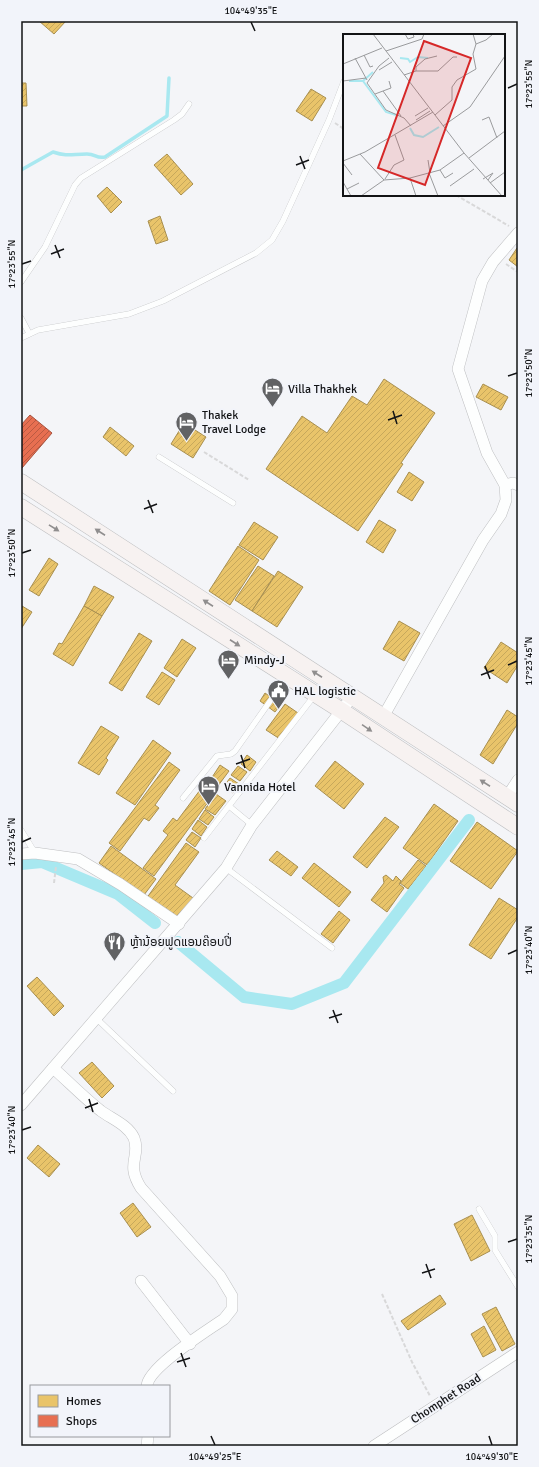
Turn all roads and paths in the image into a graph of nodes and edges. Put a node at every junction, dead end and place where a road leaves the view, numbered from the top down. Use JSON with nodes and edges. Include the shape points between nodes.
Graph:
{"nodes":[{"id":1,"x":343,"y":84,"type":"edge"},
{"id":2,"x":188,"y":104,"type":"dead end"},
{"id":3,"x":458,"y":196,"type":"edge"},
{"id":4,"x":515,"y":230,"type":"edge"},
{"id":5,"x":497,"y":258,"type":"junction"},
{"id":6,"x":518,"y":272,"type":"edge"},
{"id":7,"x":21,"y":282,"type":"edge"},
{"id":8,"x":21,"y":318,"type":"edge"},
{"id":9,"x":29,"y":334,"type":"junction"},
{"id":10,"x":21,"y":338,"type":"edge"},
{"id":11,"x":204,"y":452,"type":"dead end"},
{"id":12,"x":159,"y":457,"type":"dead end"},
{"id":13,"x":250,"y":480,"type":"dead end"},
{"id":14,"x":21,"y":482,"type":"edge"},
{"id":15,"x":518,"y":484,"type":"edge"},
{"id":16,"x":505,"y":485,"type":"junction"},
{"id":17,"x":233,"y":502,"type":"dead end"},
{"id":18,"x":21,"y":507,"type":"edge"},
{"id":19,"x":287,"y":676,"type":"junction"},
{"id":20,"x":315,"y":694,"type":"junction"},
{"id":21,"x":352,"y":697,"type":"junction"},
{"id":22,"x":342,"y":711,"type":"junction"},
{"id":23,"x":383,"y":717,"type":"junction"},
{"id":24,"x":518,"y":780,"type":"edge"},
{"id":25,"x":183,"y":798,"type":"dead end"},
{"id":26,"x":513,"y":800,"type":"edge"},
{"id":27,"x":229,"y":806,"type":"junction"},
{"id":28,"x":252,"y":825,"type":"junction"},
{"id":29,"x":518,"y":827,"type":"edge"},
{"id":30,"x":21,"y":830,"type":"edge"},
{"id":31,"x":204,"y":838,"type":"dead end"},
{"id":32,"x":35,"y":853,"type":"junction"},
{"id":33,"x":21,"y":854,"type":"edge"},
{"id":34,"x":58,"y":855,"type":"junction"},
{"id":35,"x":226,"y":868,"type":"junction"},
{"id":36,"x":54,"y":883,"type":"dead end"},
{"id":37,"x":179,"y":924,"type":"junction"},
{"id":38,"x":332,"y":948,"type":"dead end"},
{"id":39,"x":98,"y":1019,"type":"junction"},
{"id":40,"x":53,"y":1068,"type":"junction"},
{"id":41,"x":173,"y":1091,"type":"dead end"},
{"id":42,"x":21,"y":1105,"type":"edge"},
{"id":43,"x":479,"y":1209,"type":"dead end"},
{"id":44,"x":141,"y":1281,"type":"dead end"},
{"id":45,"x":518,"y":1287,"type":"edge"},
{"id":46,"x":382,"y":1294,"type":"dead end"},
{"id":47,"x":190,"y":1344,"type":"junction"},
{"id":48,"x":518,"y":1352,"type":"edge"},
{"id":49,"x":147,"y":1385,"type":"edge"},
{"id":50,"x":435,"y":1406,"type":"junction"},
{"id":51,"x":374,"y":1446,"type":"edge"}],
"edges":[{"from":1,"to":9,"type":"lane","via":[[283,221],[272,240],[261,249],[163,301],[129,314],[38,330]]},
{"from":2,"to":7,"type":"lane","via":[[182,114],[174,120],[81,178],[75,185],[45,246]]},
{"from":3,"to":4,"type":"path"},
{"from":4,"to":5,"type":"street"},
{"from":5,"to":6,"type":"path"},
{"from":5,"to":16,"type":"street","via":[[482,281],[458,369],[487,453]]},
{"from":8,"to":9,"type":"lane"},
{"from":9,"to":10,"type":"lane"},
{"from":11,"to":13,"type":"path"},
{"from":12,"to":17,"type":"lane"},
{"from":21,"to":14,"type":"main road","one_way":true},
{"from":15,"to":16,"type":"street"},
{"from":16,"to":23,"type":"street","via":[[506,500],[501,514],[483,540]]},
{"from":18,"to":19,"type":"main road","one_way":true},
{"from":19,"to":20,"type":"main road"},
{"from":19,"to":25,"type":"lane","via":[[235,751],[217,756]]},
{"from":20,"to":22,"type":"main road"},
{"from":20,"to":27,"type":"lane"},
{"from":21,"to":22,"type":"street"},
{"from":21,"to":23,"type":"main road"},
{"from":22,"to":28,"type":"street"},
{"from":22,"to":29,"type":"main road","one_way":true},
{"from":26,"to":23,"type":"main road","one_way":true},
{"from":24,"to":26,"type":"street"},
{"from":27,"to":28,"type":"lane"},
{"from":27,"to":31,"type":"lane"},
{"from":28,"to":35,"type":"street"},
{"from":30,"to":32,"type":"lane"},
{"from":32,"to":33,"type":"street"},
{"from":32,"to":34,"type":"street"},
{"from":34,"to":36,"type":"path"},
{"from":34,"to":37,"type":"street","via":[[78,859]]},
{"from":35,"to":37,"type":"street"},
{"from":35,"to":38,"type":"lane"},
{"from":37,"to":39,"type":"street"},
{"from":39,"to":40,"type":"street"},
{"from":39,"to":41,"type":"lane"},
{"from":40,"to":42,"type":"street"},
{"from":40,"to":47,"type":"street","via":[[101,1111],[131,1132],[136,1146],[134,1177],[220,1276],[232,1296],[232,1309],[224,1319]]},
{"from":43,"to":45,"type":"lane","via":[[495,1236],[495,1250]]},
{"from":44,"to":47,"type":"street"},
{"from":46,"to":50,"type":"path"},
{"from":47,"to":49,"type":"street","via":[[157,1368],[147,1381]]},
{"from":48,"to":50,"type":"street","name":"Chomphet Road"},
{"from":50,"to":51,"type":"street","name":"Chomphet Road"}]}
